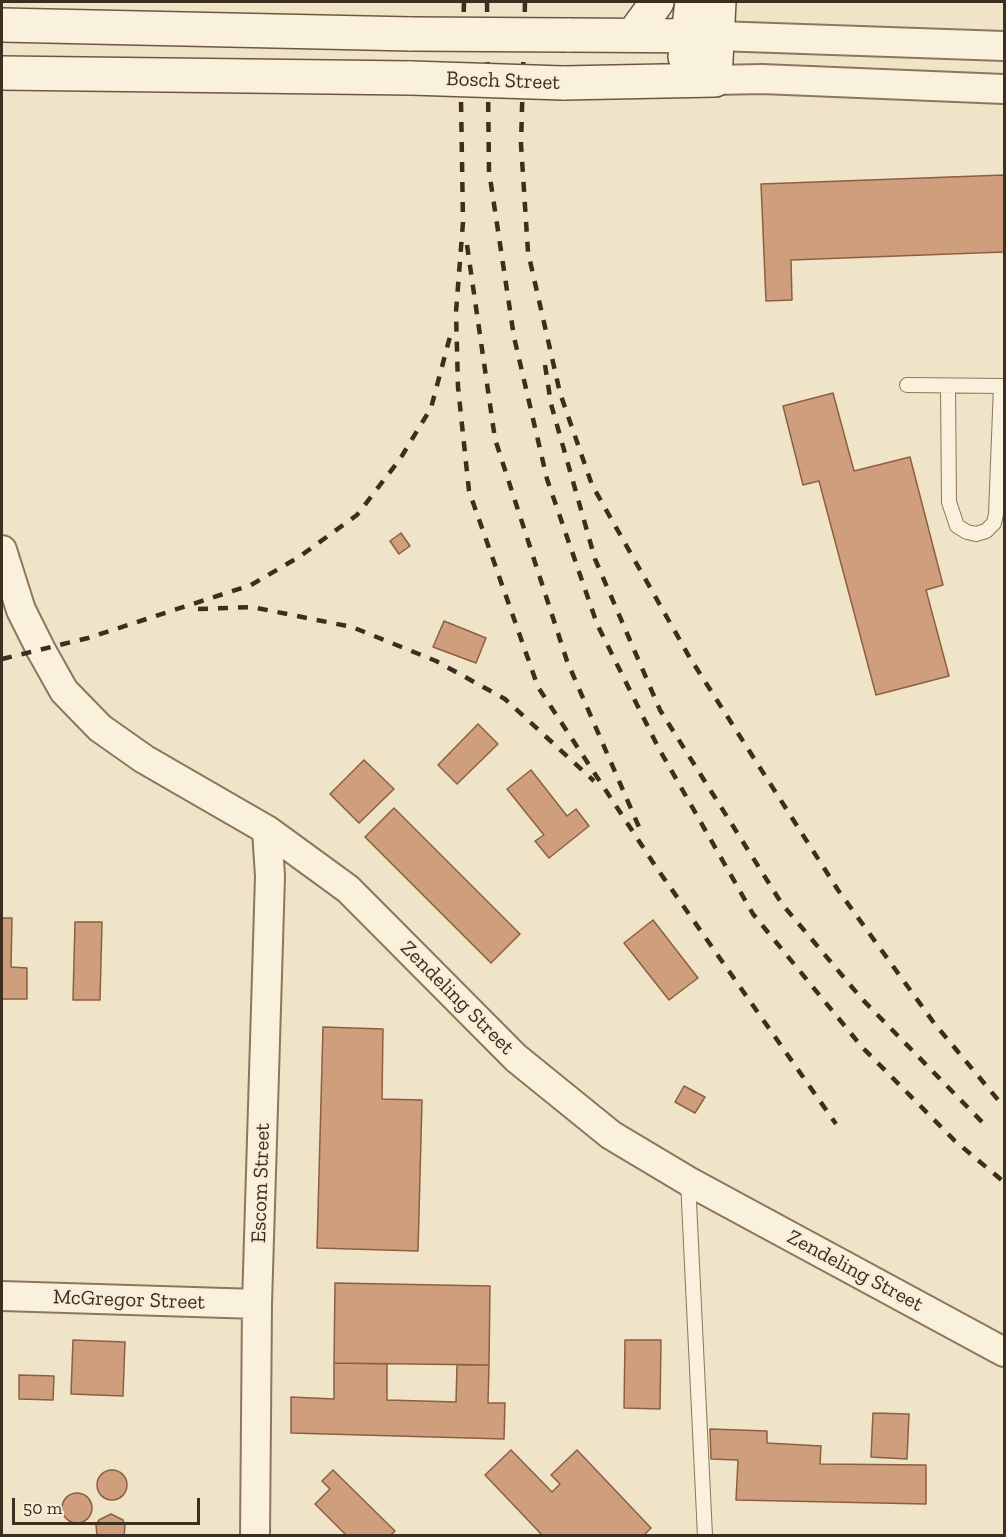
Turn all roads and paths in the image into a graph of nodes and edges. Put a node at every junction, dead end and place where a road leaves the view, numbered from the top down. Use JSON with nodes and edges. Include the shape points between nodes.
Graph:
{"nodes":[{"id":1,"x":657,"y":2,"type":"edge"},
{"id":2,"x":692,"y":2,"type":"edge"},
{"id":3,"x":719,"y":2,"type":"edge"},
{"id":4,"x":2,"y":25,"type":"edge"},
{"id":5,"x":633,"y":35,"type":"junction"},
{"id":6,"x":702,"y":36,"type":"junction"},
{"id":7,"x":1005,"y":46,"type":"edge"},
{"id":8,"x":2,"y":73,"type":"edge"},
{"id":9,"x":699,"y":80,"type":"junction"},
{"id":10,"x":1005,"y":89,"type":"edge"},
{"id":11,"x":907,"y":385,"type":"dead end"},
{"id":12,"x":948,"y":386,"type":"junction"},
{"id":13,"x":1003,"y":386,"type":"edge"},
{"id":14,"x":2,"y":550,"type":"edge"},
{"id":15,"x":267,"y":830,"type":"junction"},
{"id":16,"x":688,"y":1181,"type":"junction"},
{"id":17,"x":2,"y":1296,"type":"edge"},
{"id":18,"x":257,"y":1304,"type":"junction"},
{"id":19,"x":1005,"y":1352,"type":"edge"},
{"id":20,"x":255,"y":1536,"type":"edge"},
{"id":21,"x":705,"y":1536,"type":"edge"}],
"edges":[{"from":1,"to":5,"type":"street"},
{"from":2,"to":6,"type":"street"},
{"from":3,"to":6,"type":"street"},
{"from":4,"to":5,"type":"street","bridge":true},
{"from":5,"to":6,"type":"street"},
{"from":6,"to":7,"type":"street"},
{"from":6,"to":9,"type":"street"},
{"from":8,"to":9,"type":"street","name":"Bosch Street","bridge":true,"via":[[563,83]]},
{"from":9,"to":10,"type":"street","name":"Bosch Street"},
{"from":11,"to":12,"type":"lane"},
{"from":12,"to":13,"type":"lane"},
{"from":12,"to":13,"type":"lane","via":[[949,502],[957,526],[976,534],[986,531],[996,514]]},
{"from":14,"to":15,"type":"street","name":"Zendeling Street","via":[[21,610],[64,691],[100,728],[144,759]]},
{"from":15,"to":16,"type":"street","name":"Zendeling Street","via":[[348,889],[516,1058],[571,1104],[611,1135]]},
{"from":15,"to":18,"type":"street","name":"Escom Street","via":[[270,876]]},
{"from":16,"to":19,"type":"street","name":"Zendeling Street"},
{"from":16,"to":21,"type":"lane"},
{"from":17,"to":18,"type":"street","name":"McGregor Street"},
{"from":18,"to":20,"type":"street","name":"Escom Street"}]}
